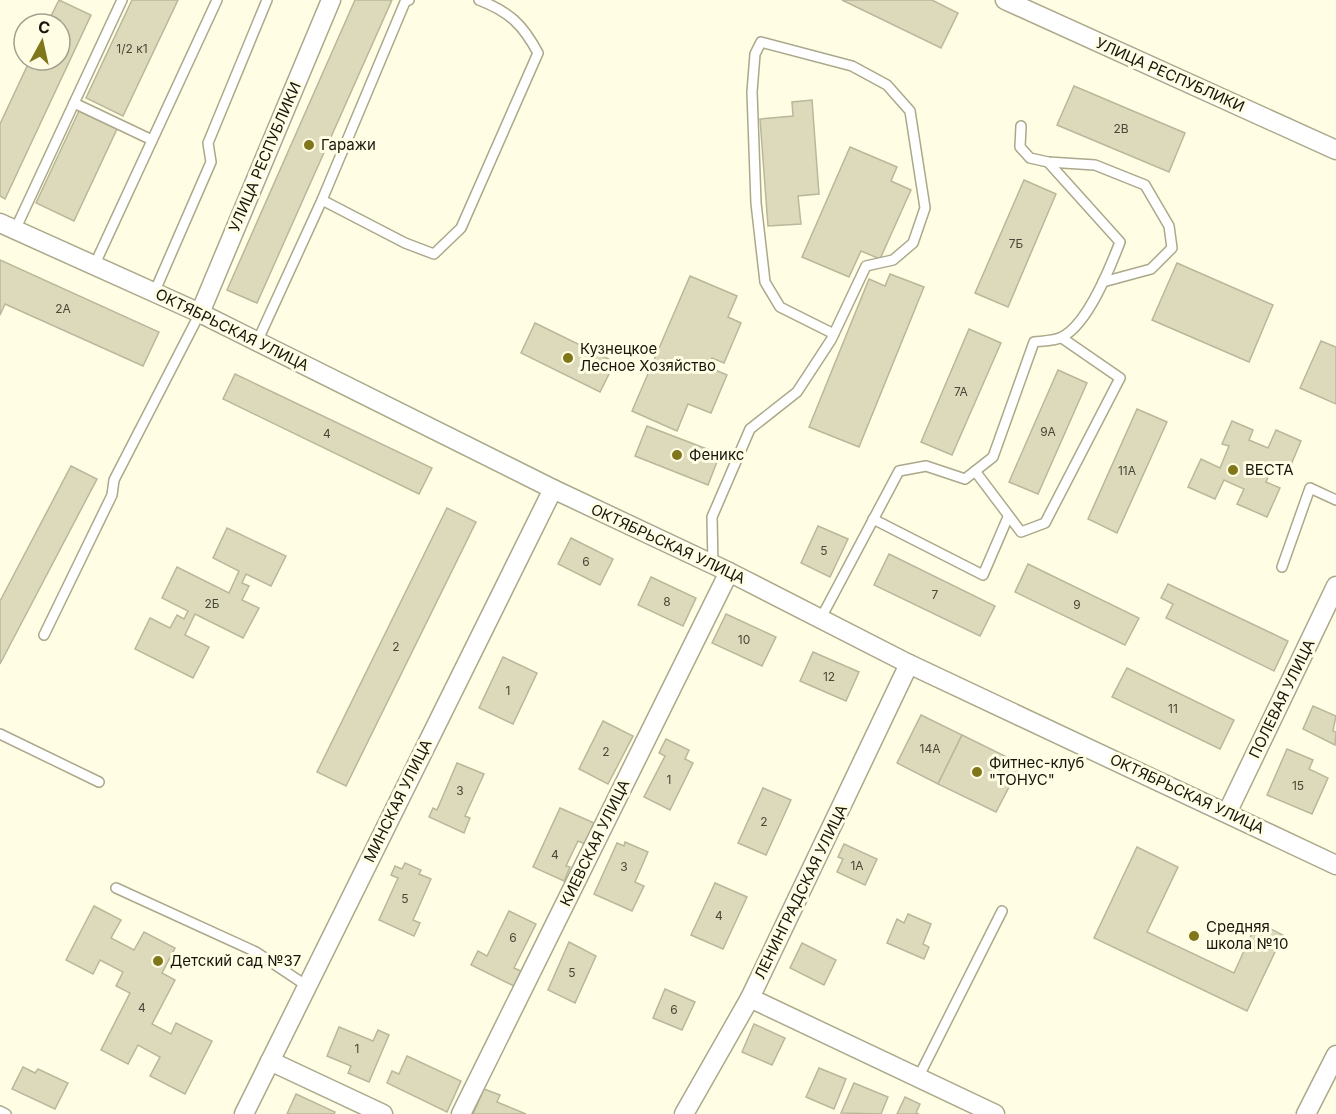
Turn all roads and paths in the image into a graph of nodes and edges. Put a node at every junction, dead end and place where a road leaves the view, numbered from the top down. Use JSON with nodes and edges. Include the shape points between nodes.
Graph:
{"nodes":[{"id":1,"x":122,"y":0,"type":"edge"},
{"id":2,"x":217,"y":0,"type":"edge"},
{"id":3,"x":267,"y":0,"type":"edge"},
{"id":4,"x":331,"y":0,"type":"edge"},
{"id":5,"x":409,"y":0,"type":"edge"},
{"id":6,"x":479,"y":0,"type":"edge"},
{"id":7,"x":1005,"y":0,"type":"edge"},
{"id":8,"x":74,"y":103,"type":"junction"},
{"id":9,"x":1021,"y":126,"type":"dead end"},
{"id":10,"x":152,"y":140,"type":"junction"},
{"id":11,"x":1336,"y":148,"type":"edge"},
{"id":12,"x":1048,"y":162,"type":"junction"},
{"id":13,"x":322,"y":200,"type":"junction"},
{"id":14,"x":8,"y":227,"type":"edge"},
{"id":15,"x":94,"y":266,"type":"junction"},
{"id":16,"x":1103,"y":282,"type":"junction"},
{"id":17,"x":154,"y":293,"type":"junction"},
{"id":18,"x":200,"y":314,"type":"junction"},
{"id":19,"x":834,"y":334,"type":"junction"},
{"id":20,"x":1062,"y":338,"type":"junction"},
{"id":21,"x":257,"y":342,"type":"junction"},
{"id":22,"x":975,"y":471,"type":"junction"},
{"id":23,"x":553,"y":489,"type":"junction"},
{"id":24,"x":1336,"y":500,"type":"edge"},
{"id":25,"x":1008,"y":516,"type":"junction"},
{"id":26,"x":873,"y":519,"type":"junction"},
{"id":27,"x":1282,"y":567,"type":"dead end"},
{"id":28,"x":721,"y":568,"type":"junction"},
{"id":29,"x":1336,"y":586,"type":"edge"},
{"id":30,"x":821,"y":618,"type":"junction"},
{"id":31,"x":44,"y":634,"type":"dead end"},
{"id":32,"x":909,"y":664,"type":"junction"},
{"id":33,"x":0,"y":734,"type":"edge"},
{"id":34,"x":99,"y":782,"type":"dead end"},
{"id":35,"x":1227,"y":813,"type":"junction"},
{"id":36,"x":1336,"y":866,"type":"edge"},
{"id":37,"x":116,"y":888,"type":"dead end"},
{"id":38,"x":1002,"y":911,"type":"dead end"},
{"id":39,"x":307,"y":986,"type":"junction"},
{"id":40,"x":750,"y":998,"type":"junction"},
{"id":41,"x":1336,"y":1054,"type":"edge"},
{"id":42,"x":270,"y":1061,"type":"junction"},
{"id":43,"x":918,"y":1078,"type":"junction"},
{"id":44,"x":0,"y":1111,"type":"edge"},
{"id":45,"x":6,"y":1114,"type":"edge"},
{"id":46,"x":244,"y":1114,"type":"edge"},
{"id":47,"x":383,"y":1114,"type":"edge"},
{"id":48,"x":461,"y":1114,"type":"edge"},
{"id":49,"x":684,"y":1114,"type":"edge"},
{"id":50,"x":995,"y":1114,"type":"edge"},
{"id":51,"x":1306,"y":1114,"type":"edge"}],
"edges":[{"from":1,"to":8,"type":"lane"},
{"from":2,"to":10,"type":"lane"},
{"from":3,"to":17,"type":"lane","via":[[208,143],[212,162]]},
{"from":4,"to":18,"type":"street","name":"УЛИЦА РЕСПУБЛИКИ"},
{"from":5,"to":13,"type":"lane"},
{"from":6,"to":13,"type":"lane","via":[[493,5],[524,28],[537,53],[460,228],[434,254]]},
{"from":7,"to":11,"type":"street","name":"УЛИЦА РЕСПУБЛИКИ"},
{"from":8,"to":10,"type":"lane"},
{"from":8,"to":14,"type":"lane"},
{"from":9,"to":12,"type":"lane","via":[[1020,147],[1030,158]]},
{"from":10,"to":15,"type":"lane"},
{"from":12,"to":16,"type":"lane","via":[[1120,242]]},
{"from":12,"to":16,"type":"lane","via":[[1095,165],[1145,185],[1169,226],[1172,248],[1150,269]]},
{"from":13,"to":21,"type":"lane"},
{"from":14,"to":15,"type":"street","name":"ОКТЯБРЬСКАЯ УЛИЦА"},
{"from":15,"to":17,"type":"street","name":"ОКТЯБРЬСКАЯ УЛИЦА"},
{"from":16,"to":20,"type":"lane","via":[[1080,320]]},
{"from":17,"to":18,"type":"street","name":"ОКТЯБРЬСКАЯ УЛИЦА"},
{"from":18,"to":21,"type":"street","name":"ОКТЯБРЬСКАЯ УЛИЦА"},
{"from":18,"to":31,"type":"lane","via":[[114,480],[112,495]]},
{"from":19,"to":19,"type":"lane","via":[[866,266],[893,260],[913,243],[925,208],[910,111],[887,85],[852,66],[761,42],[754,54],[752,92],[756,203],[765,282],[780,307]]},
{"from":19,"to":28,"type":"lane","via":[[797,392],[750,429],[711,517]]},
{"from":20,"to":22,"type":"lane","via":[[1034,342],[993,457]]},
{"from":20,"to":25,"type":"lane","via":[[1120,378],[1045,523],[1021,532]]},
{"from":21,"to":23,"type":"street","name":"ОКТЯБРЬСКАЯ УЛИЦА"},
{"from":22,"to":25,"type":"lane"},
{"from":22,"to":26,"type":"lane","via":[[965,479],[926,466],[898,471]]},
{"from":23,"to":28,"type":"street","name":"ОКТЯБРЬСКАЯ УЛИЦА"},
{"from":23,"to":39,"type":"street","name":"МИНСКАЯ УЛИЦА"},
{"from":24,"to":27,"type":"lane","via":[[1310,488]]},
{"from":25,"to":26,"type":"lane","via":[[983,575]]},
{"from":26,"to":30,"type":"lane"},
{"from":28,"to":30,"type":"street","name":"ОКТЯБРЬСКАЯ УЛИЦА"},
{"from":28,"to":48,"type":"street","name":"КИЕВСКАЯ УЛИЦА"},
{"from":29,"to":35,"type":"street","name":"ПОЛЕВАЯ УЛИЦА"},
{"from":30,"to":32,"type":"street","name":"ОКТЯБРЬСКАЯ УЛИЦА"},
{"from":32,"to":35,"type":"street","name":"ОКТЯБРЬСКАЯ УЛИЦА"},
{"from":32,"to":40,"type":"street","name":"ЛЕНИНГРАДСКАЯ УЛИЦА"},
{"from":33,"to":34,"type":"lane"},
{"from":35,"to":36,"type":"street","name":"ОКТЯБРЬСКАЯ УЛИЦА"},
{"from":37,"to":39,"type":"lane","via":[[256,952]]},
{"from":38,"to":43,"type":"lane"},
{"from":39,"to":42,"type":"street","name":"МИНСКАЯ УЛИЦА"},
{"from":40,"to":43,"type":"street"},
{"from":40,"to":49,"type":"street","name":"ЛЕНИНГРАДСКАЯ УЛИЦА"},
{"from":41,"to":51,"type":"street"},
{"from":42,"to":46,"type":"street","name":"МИНСКАЯ УЛИЦА"},
{"from":42,"to":47,"type":"street"},
{"from":43,"to":50,"type":"street"},
{"from":44,"to":45,"type":"lane"}]}
